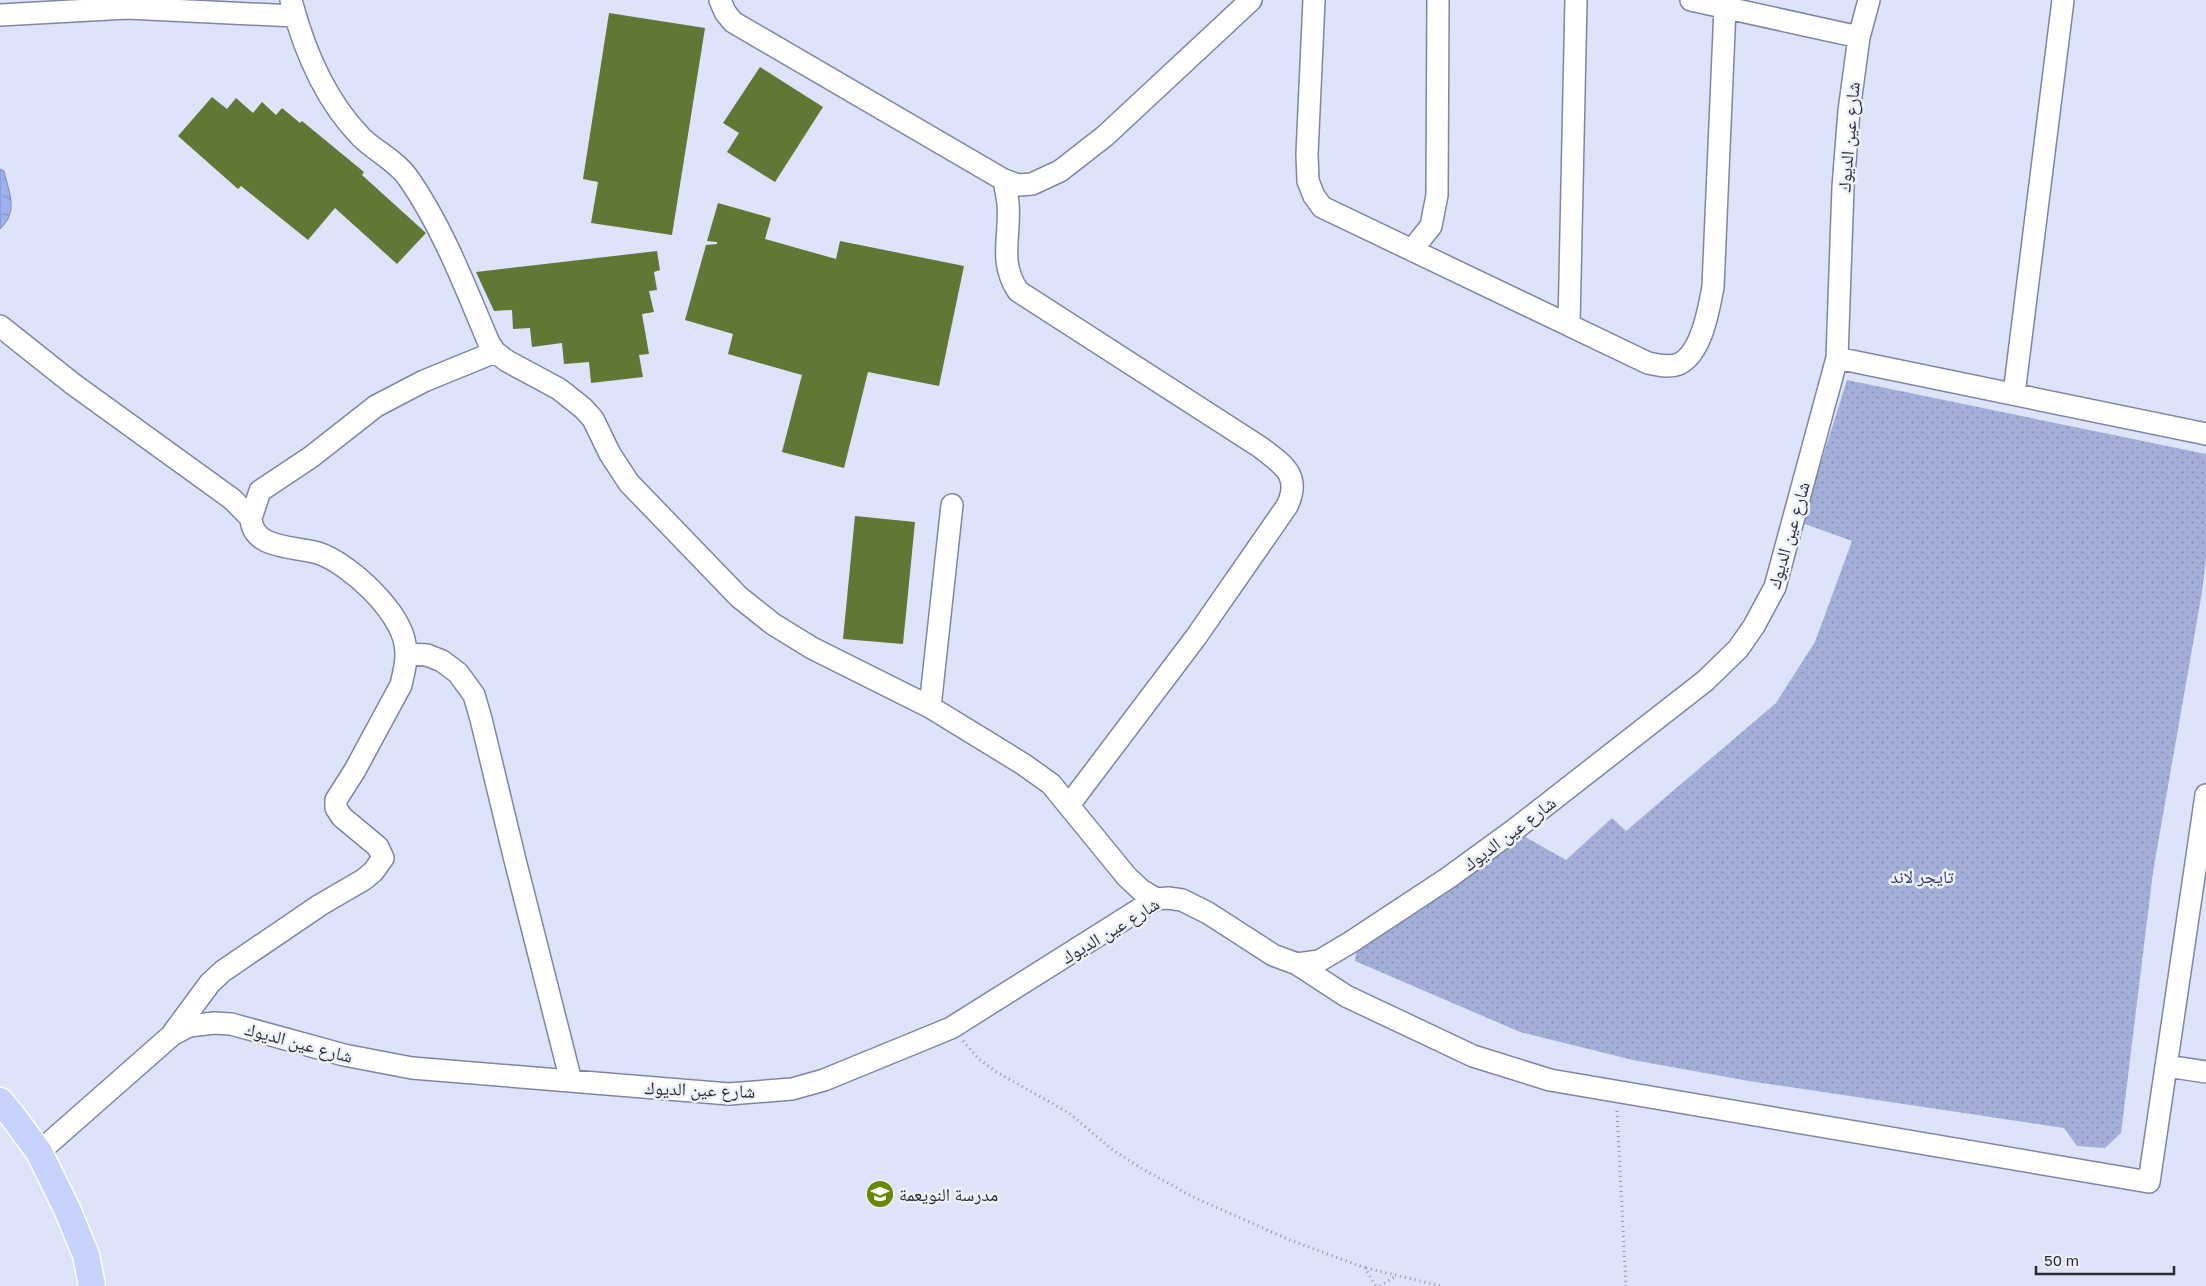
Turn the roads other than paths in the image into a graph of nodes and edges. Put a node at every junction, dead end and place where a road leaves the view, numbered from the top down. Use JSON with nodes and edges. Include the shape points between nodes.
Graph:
{"nodes":[{"id":1,"x":720,"y":0,"type":"edge"},
{"id":2,"x":1251,"y":0,"type":"edge"},
{"id":3,"x":1314,"y":0,"type":"edge"},
{"id":4,"x":1438,"y":0,"type":"edge"},
{"id":5,"x":1576,"y":0,"type":"edge"},
{"id":6,"x":1691,"y":0,"type":"edge"},
{"id":7,"x":1869,"y":0,"type":"edge"},
{"id":8,"x":2063,"y":0,"type":"edge"},
{"id":9,"x":1726,"y":4,"type":"edge"},
{"id":10,"x":293,"y":8,"type":"edge"},
{"id":11,"x":0,"y":15,"type":"edge"},
{"id":12,"x":1859,"y":37,"type":"junction"},
{"id":13,"x":1004,"y":180,"type":"junction"},
{"id":14,"x":1412,"y":250,"type":"junction"},
{"id":15,"x":1569,"y":325,"type":"junction"},
{"id":16,"x":0,"y":326,"type":"edge"},
{"id":17,"x":495,"y":352,"type":"junction"},
{"id":18,"x":1837,"y":358,"type":"junction"},
{"id":19,"x":2014,"y":394,"type":"junction"},
{"id":20,"x":2206,"y":434,"type":"edge"},
{"id":21,"x":952,"y":505,"type":"dead end"},
{"id":22,"x":251,"y":518,"type":"junction"},
{"id":23,"x":406,"y":654,"type":"junction"},
{"id":24,"x":930,"y":707,"type":"junction"},
{"id":25,"x":2206,"y":795,"type":"edge"},
{"id":26,"x":1069,"y":805,"type":"junction"},
{"id":27,"x":2202,"y":854,"type":"edge"},
{"id":28,"x":1156,"y":899,"type":"junction"},
{"id":29,"x":1297,"y":964,"type":"junction"},
{"id":30,"x":172,"y":1036,"type":"junction"},
{"id":31,"x":2167,"y":1066,"type":"junction"},
{"id":32,"x":2206,"y":1072,"type":"edge"},
{"id":33,"x":571,"y":1081,"type":"junction"},
{"id":34,"x":0,"y":1101,"type":"edge"},
{"id":35,"x":39,"y":1152,"type":"junction"},
{"id":36,"x":92,"y":1286,"type":"edge"}],
"edges":[{"from":1,"to":13,"type":"street","via":[[733,22]]},
{"from":2,"to":13,"type":"street","via":[[1105,136],[1060,171],[1032,184],[1018,185]]},
{"from":3,"to":14,"type":"street","via":[[1308,181],[1322,206]]},
{"from":4,"to":14,"type":"street","via":[[1437,195],[1431,226]]},
{"from":5,"to":15,"type":"street"},
{"from":6,"to":9,"type":"street"},
{"from":7,"to":12,"type":"street","name":"شارع عين الديوك"},
{"from":8,"to":19,"type":"street"},
{"from":9,"to":12,"type":"street"},
{"from":9,"to":15,"type":"street","via":[[1713,287],[1701,335],[1690,354],[1679,364],[1663,366],[1648,363]]},
{"from":10,"to":11,"type":"street","via":[[127,8]]},
{"from":10,"to":17,"type":"street","via":[[305,49],[334,105],[363,139],[408,177],[423,202],[452,255]]},
{"from":12,"to":18,"type":"street","name":"شارع عين الديوك","via":[[1843,187]]},
{"from":13,"to":26,"type":"street","via":[[1008,203],[1006,266],[1018,291],[1260,447],[1290,472],[1293,482],[1287,506],[1196,637]]},
{"from":14,"to":15,"type":"street"},
{"from":16,"to":22,"type":"street","via":[[73,384],[232,499]]},
{"from":17,"to":22,"type":"street","via":[[424,381],[376,406],[311,457],[260,491]]},
{"from":17,"to":24,"type":"street","via":[[559,389],[583,408],[593,419],[629,483],[739,597],[773,624],[812,648]]},
{"from":18,"to":19,"type":"street"},
{"from":18,"to":29,"type":"street","name":"شارع عين الديوك","via":[[1775,587],[1738,648],[1705,682],[1448,878],[1336,952],[1319,961]]},
{"from":19,"to":20,"type":"street"},
{"from":21,"to":24,"type":"street"},
{"from":22,"to":23,"type":"street","via":[[251,527],[259,536],[281,547],[318,553],[369,587],[400,628]]},
{"from":23,"to":30,"type":"street","via":[[401,685],[336,800],[336,808],[342,817],[378,847],[383,858],[381,863],[363,880],[223,971],[210,983]]},
{"from":23,"to":33,"type":"street","via":[[427,655],[442,662],[458,673],[474,695]]},
{"from":24,"to":26,"type":"street","via":[[1052,784]]},
{"from":25,"to":27,"type":"street"},
{"from":26,"to":28,"type":"street","via":[[1127,876],[1140,890]]},
{"from":27,"to":31,"type":"street"},
{"from":28,"to":29,"type":"street","name":"شارع عين الديوك","via":[[1182,900],[1273,955]]},
{"from":28,"to":33,"type":"street","name":"شارع عين الديوك","via":[[951,1028],[792,1090],[728,1094]]},
{"from":29,"to":31,"type":"street","via":[[1346,996],[1473,1056],[1550,1080],[2149,1182]]},
{"from":30,"to":33,"type":"street","name":"شارع عين الديوك","via":[[190,1026],[231,1024],[344,1055],[412,1068]]},
{"from":30,"to":35,"type":"street","name":"شارع عين الديوك"},
{"from":31,"to":32,"type":"street"},
{"from":34,"to":35,"type":"main road"},
{"from":35,"to":36,"type":"main road","via":[[86,1255]]}]}
